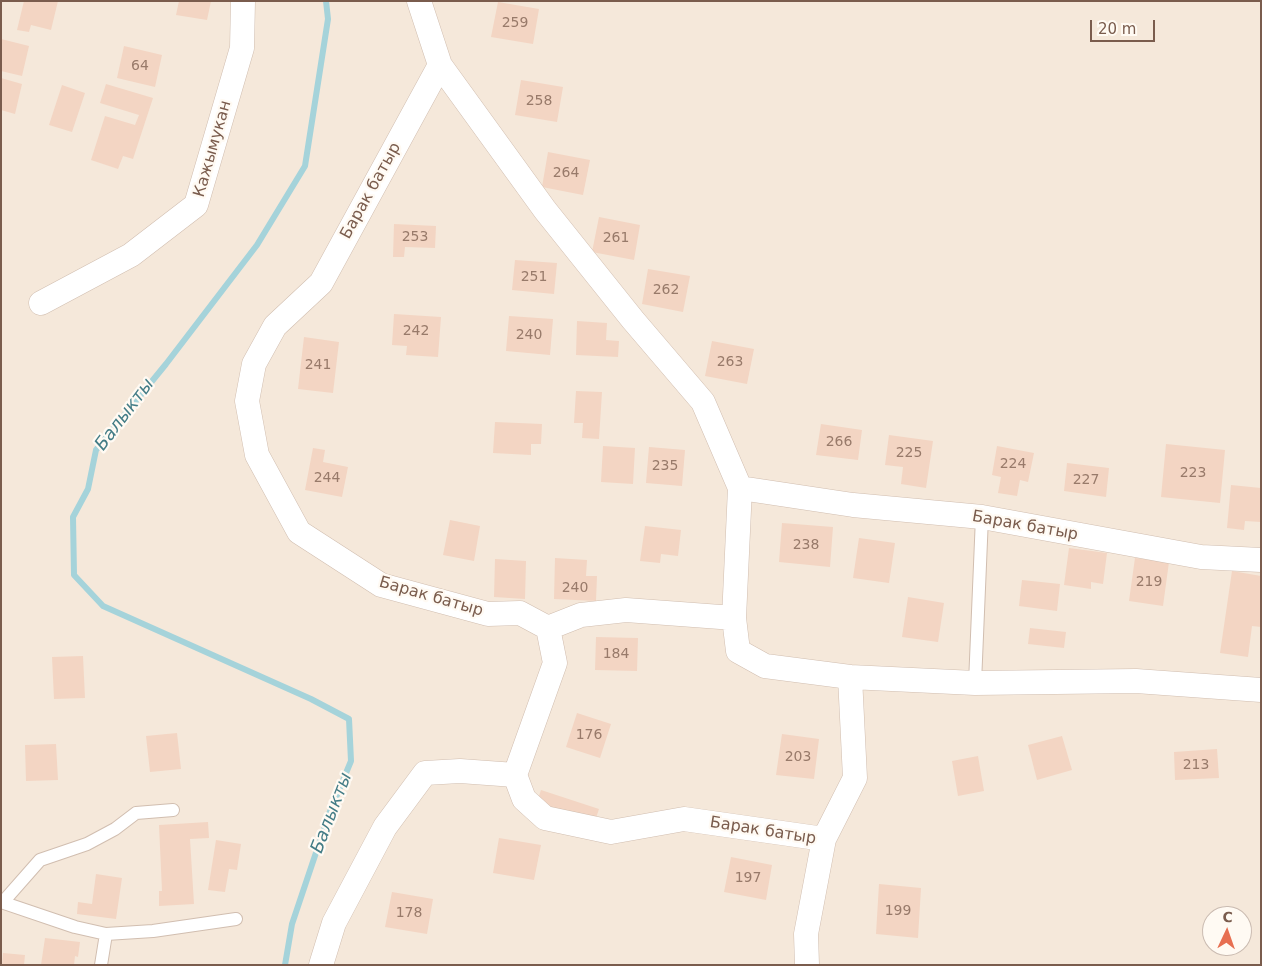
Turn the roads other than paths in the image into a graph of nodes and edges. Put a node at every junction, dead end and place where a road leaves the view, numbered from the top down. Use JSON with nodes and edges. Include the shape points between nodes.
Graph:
{"nodes":[{"id":1,"x":243,"y":1,"type":"edge"},
{"id":2,"x":419,"y":1,"type":"edge"},
{"id":3,"x":440,"y":66,"type":"junction"},
{"id":4,"x":41,"y":303,"type":"dead end"},
{"id":5,"x":740,"y":488,"type":"junction"},
{"id":6,"x":982,"y":517,"type":"junction"},
{"id":7,"x":1261,"y":560,"type":"edge"},
{"id":8,"x":734,"y":618,"type":"junction"},
{"id":9,"x":548,"y":628,"type":"junction"},
{"id":10,"x":850,"y":677,"type":"junction"},
{"id":11,"x":975,"y":683,"type":"junction"},
{"id":12,"x":1261,"y":690,"type":"edge"},
{"id":13,"x":515,"y":775,"type":"junction"},
{"id":14,"x":173,"y":810,"type":"dead end"},
{"id":15,"x":824,"y":838,"type":"junction"},
{"id":16,"x":2,"y":902,"type":"edge"},
{"id":17,"x":236,"y":919,"type":"dead end"},
{"id":18,"x":106,"y":934,"type":"junction"},
{"id":19,"x":101,"y":965,"type":"edge"},
{"id":20,"x":322,"y":965,"type":"edge"},
{"id":21,"x":807,"y":965,"type":"edge"}],
"edges":[{"from":1,"to":4,"type":"street","name":"Кажымукан","via":[[242,48],[196,205],[130,256]]},
{"from":2,"to":3,"type":"street"},
{"from":3,"to":5,"type":"street","via":[[545,210],[632,320],[703,402]]},
{"from":3,"to":9,"type":"street","name":"Барак батыр","via":[[321,283],[276,326],[254,364],[247,401],[257,455],[299,532],[381,585],[488,614],[520,613]]},
{"from":5,"to":6,"type":"street","name":"Барак батыр","via":[[853,505]]},
{"from":5,"to":8,"type":"street"},
{"from":6,"to":7,"type":"street","name":"Барак батыр","via":[[1201,558]]},
{"from":6,"to":11,"type":"lane"},
{"from":8,"to":9,"type":"street","via":[[626,610],[581,614]]},
{"from":8,"to":10,"type":"street","via":[[738,651],[766,666]]},
{"from":9,"to":13,"type":"street","via":[[555,663]]},
{"from":10,"to":11,"type":"street"},
{"from":10,"to":15,"type":"street","via":[[855,778]]},
{"from":11,"to":12,"type":"street","via":[[1136,681]]},
{"from":13,"to":15,"type":"street","name":"Барак батыр","via":[[524,799],[545,818],[611,832],[684,819]]},
{"from":13,"to":20,"type":"street","via":[[426,772],[384,827],[334,923]]},
{"from":14,"to":16,"type":"lane","via":[[136,813],[87,844],[40,860]]},
{"from":15,"to":21,"type":"street","name":"Барак батыр","via":[[806,934]]},
{"from":16,"to":18,"type":"lane"},
{"from":17,"to":18,"type":"lane"},
{"from":18,"to":19,"type":"lane"}]}
